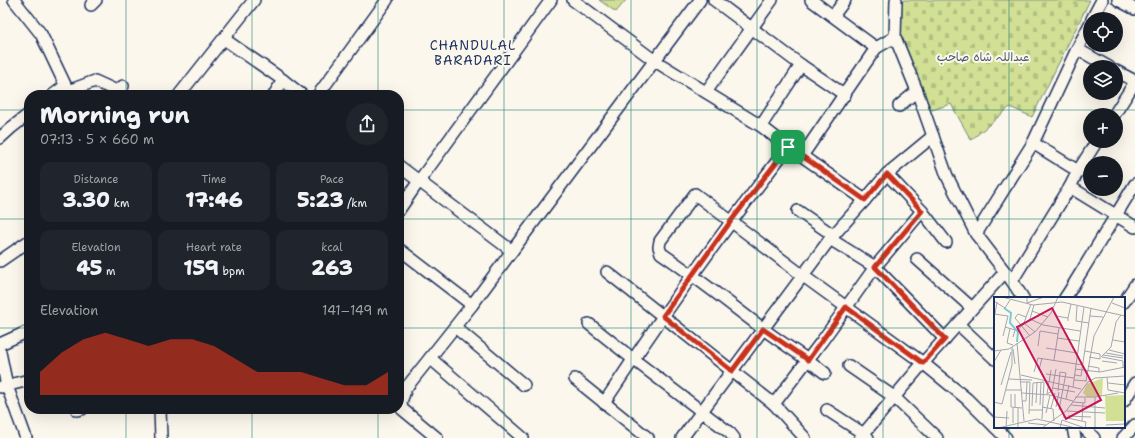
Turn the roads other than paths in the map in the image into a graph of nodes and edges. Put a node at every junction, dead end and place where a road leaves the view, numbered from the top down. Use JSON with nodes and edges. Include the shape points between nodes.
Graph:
{"nodes":[{"id":1,"x":14,"y":0,"type":"edge"},
{"id":2,"x":254,"y":0,"type":"edge"},
{"id":3,"x":387,"y":0,"type":"edge"},
{"id":4,"x":551,"y":0,"type":"edge"},
{"id":5,"x":573,"y":0,"type":"edge"},
{"id":6,"x":700,"y":0,"type":"edge"},
{"id":7,"x":714,"y":0,"type":"edge"},
{"id":8,"x":772,"y":0,"type":"edge"},
{"id":9,"x":811,"y":0,"type":"edge"},
{"id":10,"x":845,"y":0,"type":"edge"},
{"id":11,"x":896,"y":0,"type":"edge"},
{"id":12,"x":1102,"y":0,"type":"edge"},
{"id":13,"x":1118,"y":0,"type":"edge"},
{"id":14,"x":1135,"y":9,"type":"edge"},
{"id":15,"x":1096,"y":12,"type":"edge"},
{"id":16,"x":832,"y":16,"type":"junction"},
{"id":17,"x":751,"y":28,"type":"junction"},
{"id":18,"x":895,"y":37,"type":"junction"},
{"id":19,"x":1083,"y":37,"type":"edge"},
{"id":20,"x":224,"y":39,"type":"junction"},
{"id":21,"x":876,"y":48,"type":"junction"},
{"id":22,"x":1077,"y":49,"type":"junction"},
{"id":23,"x":1097,"y":60,"type":"edge"},
{"id":24,"x":655,"y":61,"type":"junction"},
{"id":25,"x":801,"y":65,"type":"junction"},
{"id":26,"x":1123,"y":75,"type":"edge"},
{"id":27,"x":283,"y":80,"type":"junction"},
{"id":28,"x":1135,"y":81,"type":"edge"},
{"id":29,"x":123,"y":86,"type":"dead end"},
{"id":30,"x":68,"y":90,"type":"edge"},
{"id":31,"x":70,"y":90,"type":"edge"},
{"id":32,"x":115,"y":90,"type":"edge"},
{"id":33,"x":118,"y":90,"type":"edge"},
{"id":34,"x":183,"y":90,"type":"edge"},
{"id":35,"x":277,"y":90,"type":"edge"},
{"id":36,"x":296,"y":90,"type":"edge"},
{"id":37,"x":322,"y":90,"type":"edge"},
{"id":38,"x":917,"y":91,"type":"junction"},
{"id":39,"x":706,"y":92,"type":"junction"},
{"id":40,"x":845,"y":95,"type":"junction"},
{"id":41,"x":899,"y":106,"type":"dead end"},
{"id":42,"x":1118,"y":108,"type":"edge"},
{"id":43,"x":24,"y":118,"type":"edge"},
{"id":44,"x":761,"y":126,"type":"junction"},
{"id":45,"x":933,"y":136,"type":"junction"},
{"id":46,"x":0,"y":138,"type":"edge"},
{"id":47,"x":1033,"y":143,"type":"junction"},
{"id":48,"x":788,"y":147,"type":"junction"},
{"id":49,"x":1093,"y":148,"type":"edge"},
{"id":50,"x":802,"y":156,"type":"junction"},
{"id":51,"x":404,"y":170,"type":"edge"},
{"id":52,"x":1078,"y":171,"type":"junction"},
{"id":53,"x":887,"y":174,"type":"junction"},
{"id":54,"x":418,"y":181,"type":"junction"},
{"id":55,"x":1135,"y":184,"type":"edge"},
{"id":56,"x":1070,"y":187,"type":"junction"},
{"id":57,"x":865,"y":200,"type":"junction"},
{"id":58,"x":404,"y":202,"type":"edge"},
{"id":59,"x":798,"y":211,"type":"dead end"},
{"id":60,"x":922,"y":211,"type":"junction"},
{"id":61,"x":1116,"y":215,"type":"junction"},
{"id":62,"x":731,"y":221,"type":"junction"},
{"id":63,"x":1135,"y":226,"type":"edge"},
{"id":64,"x":976,"y":234,"type":"junction"},
{"id":65,"x":831,"y":237,"type":"junction"},
{"id":66,"x":946,"y":242,"type":"dead end"},
{"id":67,"x":24,"y":244,"type":"edge"},
{"id":68,"x":512,"y":251,"type":"junction"},
{"id":69,"x":404,"y":253,"type":"edge"},
{"id":70,"x":917,"y":259,"type":"dead end"},
{"id":71,"x":0,"y":261,"type":"edge"},
{"id":72,"x":875,"y":267,"type":"junction"},
{"id":73,"x":607,"y":272,"type":"dead end"},
{"id":74,"x":1005,"y":272,"type":"junction"},
{"id":75,"x":693,"y":274,"type":"junction"},
{"id":76,"x":802,"y":275,"type":"junction"},
{"id":77,"x":1012,"y":281,"type":"junction"},
{"id":78,"x":1135,"y":285,"type":"edge"},
{"id":79,"x":1022,"y":297,"type":"edge"},
{"id":80,"x":1066,"y":297,"type":"edge"},
{"id":81,"x":1125,"y":300,"type":"edge"},
{"id":82,"x":472,"y":306,"type":"junction"},
{"id":83,"x":846,"y":307,"type":"junction"},
{"id":84,"x":972,"y":308,"type":"junction"},
{"id":85,"x":663,"y":316,"type":"junction"},
{"id":86,"x":589,"y":324,"type":"dead end"},
{"id":87,"x":958,"y":324,"type":"junction"},
{"id":88,"x":455,"y":327,"type":"junction"},
{"id":89,"x":763,"y":329,"type":"junction"},
{"id":90,"x":24,"y":333,"type":"edge"},
{"id":91,"x":945,"y":339,"type":"junction"},
{"id":92,"x":0,"y":344,"type":"edge"},
{"id":93,"x":0,"y":352,"type":"edge"},
{"id":94,"x":430,"y":358,"type":"junction"},
{"id":95,"x":994,"y":358,"type":"edge"},
{"id":96,"x":633,"y":359,"type":"junction"},
{"id":97,"x":808,"y":360,"type":"junction"},
{"id":98,"x":923,"y":363,"type":"junction"},
{"id":99,"x":849,"y":366,"type":"dead end"},
{"id":100,"x":732,"y":371,"type":"junction"},
{"id":101,"x":825,"y":373,"type":"dead end"},
{"id":102,"x":575,"y":379,"type":"dead end"},
{"id":103,"x":24,"y":381,"type":"edge"},
{"id":104,"x":1135,"y":383,"type":"edge"},
{"id":105,"x":524,"y":385,"type":"dead end"},
{"id":106,"x":3,"y":386,"type":"edge"},
{"id":107,"x":404,"y":393,"type":"edge"},
{"id":108,"x":894,"y":397,"type":"junction"},
{"id":109,"x":1125,"y":399,"type":"edge"},
{"id":110,"x":604,"y":402,"type":"junction"},
{"id":111,"x":774,"y":404,"type":"junction"},
{"id":112,"x":827,"y":410,"type":"dead end"},
{"id":113,"x":404,"y":411,"type":"edge"},
{"id":114,"x":702,"y":411,"type":"junction"},
{"id":115,"x":160,"y":414,"type":"edge"},
{"id":116,"x":1135,"y":425,"type":"edge"},
{"id":117,"x":994,"y":426,"type":"edge"},
{"id":118,"x":996,"y":428,"type":"edge"},
{"id":119,"x":1073,"y":428,"type":"edge"},
{"id":120,"x":1084,"y":428,"type":"edge"},
{"id":121,"x":864,"y":437,"type":"edge"},
{"id":122,"x":26,"y":438,"type":"edge"},
{"id":123,"x":161,"y":438,"type":"edge"},
{"id":124,"x":437,"y":438,"type":"edge"},
{"id":125,"x":523,"y":438,"type":"edge"},
{"id":126,"x":648,"y":438,"type":"edge"},
{"id":127,"x":682,"y":438,"type":"edge"},
{"id":128,"x":734,"y":438,"type":"edge"},
{"id":129,"x":804,"y":438,"type":"edge"},
{"id":130,"x":937,"y":438,"type":"edge"},
{"id":131,"x":1006,"y":438,"type":"edge"},
{"id":132,"x":1075,"y":438,"type":"edge"},
{"id":133,"x":1094,"y":438,"type":"edge"},
{"id":134,"x":1123,"y":438,"type":"edge"}],
"edges":[{"from":1,"to":30,"type":"street","via":[[41,34]]},
{"from":2,"to":20,"type":"street"},
{"from":3,"to":37,"type":"street"},
{"from":4,"to":54,"type":"street"},
{"from":5,"to":24,"type":"street"},
{"from":6,"to":24,"type":"street"},
{"from":7,"to":17,"type":"street"},
{"from":8,"to":17,"type":"street"},
{"from":9,"to":16,"type":"street"},
{"from":10,"to":16,"type":"street"},
{"from":11,"to":18,"type":"street"},
{"from":12,"to":15,"type":"street"},
{"from":13,"to":14,"type":"street"},
{"from":16,"to":21,"type":"street"},
{"from":17,"to":25,"type":"street"},
{"from":17,"to":39,"type":"street"},
{"from":18,"to":21,"type":"street"},
{"from":18,"to":38,"type":"street"},
{"from":19,"to":22,"type":"street"},
{"from":20,"to":27,"type":"street"},
{"from":20,"to":34,"type":"street"},
{"from":21,"to":40,"type":"street"},
{"from":22,"to":23,"type":"street"},
{"from":22,"to":47,"type":"street"},
{"from":24,"to":39,"type":"street"},
{"from":24,"to":68,"type":"street"},
{"from":25,"to":40,"type":"street"},
{"from":25,"to":44,"type":"street"},
{"from":26,"to":28,"type":"street"},
{"from":27,"to":35,"type":"street"},
{"from":27,"to":36,"type":"street"},
{"from":28,"to":42,"type":"street"},
{"from":29,"to":33,"type":"street"},
{"from":31,"to":32,"type":"street","via":[[95,80]]},
{"from":38,"to":41,"type":"street"},
{"from":38,"to":45,"type":"street"},
{"from":39,"to":44,"type":"street"},
{"from":40,"to":50,"type":"street"},
{"from":43,"to":46,"type":"street"},
{"from":44,"to":48,"type":"street"},
{"from":45,"to":53,"type":"street"},
{"from":45,"to":64,"type":"street","via":[[947,176]]},
{"from":47,"to":52,"type":"street"},
{"from":47,"to":64,"type":"street"},
{"from":48,"to":50,"type":"street"},
{"from":48,"to":62,"type":"street"},
{"from":49,"to":52,"type":"street"},
{"from":50,"to":57,"type":"street"},
{"from":51,"to":54,"type":"street"},
{"from":52,"to":56,"type":"street"},
{"from":53,"to":57,"type":"street"},
{"from":53,"to":60,"type":"street"},
{"from":54,"to":58,"type":"street"},
{"from":54,"to":68,"type":"street"},
{"from":55,"to":61,"type":"street"},
{"from":56,"to":61,"type":"street"},
{"from":56,"to":77,"type":"street"},
{"from":57,"to":65,"type":"street"},
{"from":59,"to":65,"type":"street"},
{"from":60,"to":66,"type":"street"},
{"from":60,"to":72,"type":"street"},
{"from":61,"to":63,"type":"street"},
{"from":61,"to":80,"type":"street"},
{"from":62,"to":75,"type":"street"},
{"from":62,"to":75,"type":"street","via":[[695,194],[660,241],[661,252]]},
{"from":62,"to":76,"type":"street"},
{"from":64,"to":74,"type":"street"},
{"from":65,"to":72,"type":"street"},
{"from":65,"to":76,"type":"street"},
{"from":67,"to":71,"type":"street"},
{"from":68,"to":82,"type":"street"},
{"from":69,"to":82,"type":"street"},
{"from":70,"to":84,"type":"street"},
{"from":72,"to":83,"type":"street"},
{"from":72,"to":91,"type":"street"},
{"from":73,"to":85,"type":"street"},
{"from":74,"to":77,"type":"street"},
{"from":74,"to":84,"type":"street"},
{"from":75,"to":85,"type":"street"},
{"from":75,"to":89,"type":"street"},
{"from":76,"to":83,"type":"street"},
{"from":76,"to":89,"type":"street"},
{"from":77,"to":79,"type":"street"},
{"from":78,"to":81,"type":"street"},
{"from":82,"to":88,"type":"street"},
{"from":83,"to":97,"type":"street"},
{"from":83,"to":98,"type":"street"},
{"from":84,"to":87,"type":"street"},
{"from":85,"to":96,"type":"street"},
{"from":85,"to":100,"type":"street"},
{"from":86,"to":96,"type":"street"},
{"from":87,"to":91,"type":"street"},
{"from":87,"to":95,"type":"street"},
{"from":88,"to":94,"type":"street"},
{"from":88,"to":105,"type":"street"},
{"from":89,"to":97,"type":"street"},
{"from":89,"to":100,"type":"street"},
{"from":90,"to":92,"type":"street"},
{"from":91,"to":98,"type":"street"},
{"from":93,"to":106,"type":"street"},
{"from":94,"to":107,"type":"street"},
{"from":94,"to":125,"type":"street"},
{"from":96,"to":110,"type":"street"},
{"from":96,"to":114,"type":"street"},
{"from":97,"to":101,"type":"street"},
{"from":97,"to":111,"type":"street"},
{"from":98,"to":108,"type":"street"},
{"from":98,"to":117,"type":"street","via":[[967,399]]},
{"from":99,"to":108,"type":"street"},
{"from":100,"to":111,"type":"street"},
{"from":100,"to":114,"type":"street"},
{"from":102,"to":110,"type":"street"},
{"from":103,"to":106,"type":"street"},
{"from":104,"to":109,"type":"street"},
{"from":106,"to":122,"type":"street"},
{"from":108,"to":121,"type":"street"},
{"from":108,"to":130,"type":"street"},
{"from":110,"to":126,"type":"street"},
{"from":111,"to":129,"type":"street"},
{"from":112,"to":121,"type":"street"},
{"from":113,"to":124,"type":"street"},
{"from":114,"to":127,"type":"street"},
{"from":114,"to":128,"type":"street"},
{"from":115,"to":123,"type":"street"},
{"from":116,"to":134,"type":"street"},
{"from":118,"to":131,"type":"street"},
{"from":119,"to":132,"type":"street"},
{"from":120,"to":133,"type":"street"}]}
